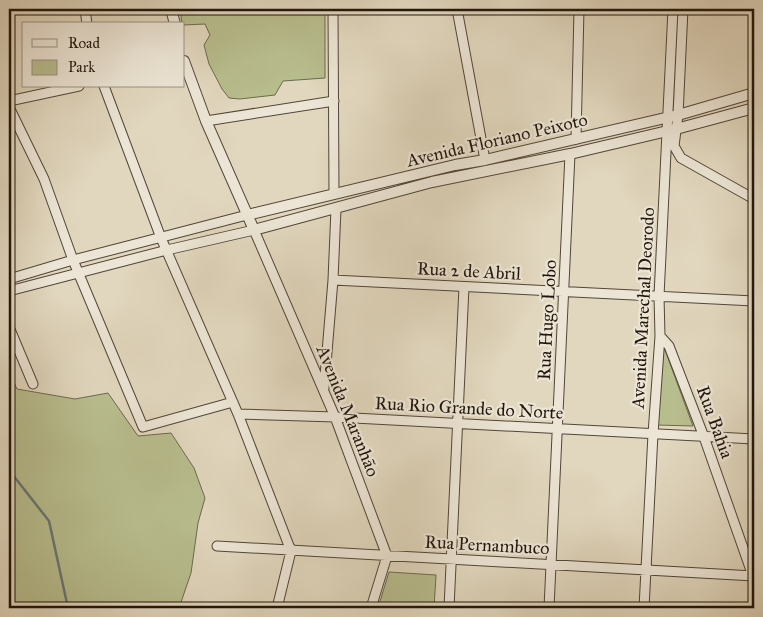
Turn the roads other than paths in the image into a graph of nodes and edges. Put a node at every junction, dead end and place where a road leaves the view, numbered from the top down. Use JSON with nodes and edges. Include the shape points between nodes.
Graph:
{"nodes":[{"id":1,"x":85,"y":9,"type":"edge"},
{"id":2,"x":171,"y":9,"type":"edge"},
{"id":3,"x":333,"y":9,"type":"edge"},
{"id":4,"x":457,"y":9,"type":"edge"},
{"id":5,"x":579,"y":9,"type":"edge"},
{"id":6,"x":673,"y":9,"type":"edge"},
{"id":7,"x":683,"y":9,"type":"edge"},
{"id":8,"x":87,"y":22,"type":"edge"},
{"id":9,"x":174,"y":22,"type":"edge"},
{"id":10,"x":185,"y":65,"type":"edge"},
{"id":11,"x":70,"y":88,"type":"edge"},
{"id":12,"x":105,"y":88,"type":"edge"},
{"id":13,"x":749,"y":94,"type":"edge"},
{"id":14,"x":9,"y":101,"type":"edge"},
{"id":15,"x":334,"y":101,"type":"junction"},
{"id":16,"x":9,"y":107,"type":"edge"},
{"id":17,"x":751,"y":109,"type":"edge"},
{"id":18,"x":673,"y":116,"type":"junction"},
{"id":19,"x":206,"y":120,"type":"junction"},
{"id":20,"x":671,"y":130,"type":"junction"},
{"id":21,"x":576,"y":139,"type":"junction"},
{"id":22,"x":539,"y":147,"type":"junction"},
{"id":23,"x":516,"y":152,"type":"junction"},
{"id":24,"x":570,"y":154,"type":"junction"},
{"id":25,"x":485,"y":160,"type":"junction"},
{"id":26,"x":542,"y":160,"type":"junction"},
{"id":27,"x":520,"y":164,"type":"junction"},
{"id":28,"x":455,"y":165,"type":"junction"},
{"id":29,"x":431,"y":176,"type":"junction"},
{"id":30,"x":458,"y":177,"type":"junction"},
{"id":31,"x":334,"y":194,"type":"junction"},
{"id":32,"x":754,"y":199,"type":"edge"},
{"id":33,"x":336,"y":208,"type":"junction"},
{"id":34,"x":247,"y":215,"type":"junction"},
{"id":35,"x":254,"y":230,"type":"junction"},
{"id":36,"x":161,"y":238,"type":"junction"},
{"id":37,"x":167,"y":250,"type":"junction"},
{"id":38,"x":73,"y":260,"type":"junction"},
{"id":39,"x":79,"y":274,"type":"junction"},
{"id":40,"x":9,"y":279,"type":"edge"},
{"id":41,"x":333,"y":280,"type":"junction"},
{"id":42,"x":464,"y":287,"type":"junction"},
{"id":43,"x":9,"y":291,"type":"edge"},
{"id":44,"x":564,"y":292,"type":"junction"},
{"id":45,"x":659,"y":296,"type":"junction"},
{"id":46,"x":754,"y":301,"type":"edge"},
{"id":47,"x":9,"y":327,"type":"edge"},
{"id":48,"x":660,"y":336,"type":"junction"},
{"id":49,"x":33,"y":384,"type":"dead end"},
{"id":50,"x":324,"y":391,"type":"junction"},
{"id":51,"x":232,"y":402,"type":"junction"},
{"id":52,"x":238,"y":414,"type":"junction"},
{"id":53,"x":335,"y":417,"type":"junction"},
{"id":54,"x":457,"y":423,"type":"junction"},
{"id":55,"x":558,"y":429,"type":"junction"},
{"id":56,"x":653,"y":434,"type":"junction"},
{"id":57,"x":704,"y":437,"type":"junction"},
{"id":58,"x":754,"y":439,"type":"edge"},
{"id":59,"x":217,"y":546,"type":"dead end"},
{"id":60,"x":291,"y":550,"type":"junction"},
{"id":61,"x":387,"y":556,"type":"junction"},
{"id":62,"x":452,"y":560,"type":"junction"},
{"id":63,"x":551,"y":565,"type":"junction"},
{"id":64,"x":646,"y":570,"type":"junction"},
{"id":65,"x":754,"y":577,"type":"edge"},
{"id":66,"x":277,"y":608,"type":"edge"},
{"id":67,"x":371,"y":608,"type":"edge"},
{"id":68,"x":449,"y":608,"type":"edge"},
{"id":69,"x":549,"y":608,"type":"edge"},
{"id":70,"x":644,"y":608,"type":"edge"}],
"edges":[{"from":1,"to":8,"type":"street"},
{"from":2,"to":9,"type":"street"},
{"from":3,"to":15,"type":"street"},
{"from":4,"to":25,"type":"street"},
{"from":5,"to":21,"type":"street"},
{"from":6,"to":18,"type":"street","name":"Avenida Marechal Deorodo"},
{"from":7,"to":18,"type":"street","name":"Avenida Marechal Deorodo"},
{"from":10,"to":19,"type":"street"},
{"from":11,"to":14,"type":"street"},
{"from":12,"to":36,"type":"street"},
{"from":13,"to":17,"type":"street"},
{"from":13,"to":18,"type":"street","name":"Avenida Floriano Peixoto"},
{"from":15,"to":19,"type":"street"},
{"from":15,"to":31,"type":"street"},
{"from":16,"to":38,"type":"street","via":[[44,179]]},
{"from":17,"to":20,"type":"street","name":"Avenida Floriano Peixoto"},
{"from":18,"to":20,"type":"street","name":"Avenida Marechal Deorodo"},
{"from":18,"to":21,"type":"street","name":"Avenida Floriano Peixoto"},
{"from":19,"to":34,"type":"street"},
{"from":20,"to":24,"type":"street","name":"Avenida Floriano Peixoto"},
{"from":20,"to":32,"type":"street","name":"Avenida Marechal Deorodo","via":[[674,146],[681,158]]},
{"from":20,"to":45,"type":"street","name":"Avenida Marechal Deorodo"},
{"from":21,"to":22,"type":"street","name":"Avenida Floriano Peixoto"},
{"from":22,"to":23,"type":"street","name":"Avenida Floriano Peixoto"},
{"from":22,"to":26,"type":"street","via":[[537,154]]},
{"from":23,"to":25,"type":"street","name":"Avenida Floriano Peixoto"},
{"from":23,"to":27,"type":"street","via":[[521,157]]},
{"from":24,"to":26,"type":"street","name":"Avenida Floriano Peixoto"},
{"from":24,"to":44,"type":"street","name":"Rua Hugo Lobo"},
{"from":25,"to":28,"type":"street","name":"Avenida Floriano Peixoto"},
{"from":26,"to":27,"type":"street","name":"Avenida Floriano Peixoto"},
{"from":27,"to":30,"type":"street","name":"Avenida Floriano Peixoto"},
{"from":28,"to":29,"type":"street","name":"Avenida Floriano Peixoto"},
{"from":28,"to":30,"type":"street","via":[[452,172]]},
{"from":29,"to":30,"type":"street","name":"Avenida Floriano Peixoto"},
{"from":29,"to":31,"type":"street","name":"Avenida Floriano Peixoto"},
{"from":29,"to":33,"type":"street","name":"Avenida Floriano Peixoto"},
{"from":31,"to":34,"type":"street","name":"Avenida Floriano Peixoto"},
{"from":33,"to":35,"type":"street","name":"Avenida Floriano Peixoto"},
{"from":33,"to":41,"type":"street"},
{"from":34,"to":35,"type":"street"},
{"from":34,"to":36,"type":"street","name":"Avenida Floriano Peixoto"},
{"from":35,"to":37,"type":"street","name":"Avenida Floriano Peixoto"},
{"from":35,"to":50,"type":"street","name":"Avenida Maranhão"},
{"from":36,"to":37,"type":"street"},
{"from":36,"to":38,"type":"street","name":"Avenida Floriano Peixoto"},
{"from":37,"to":39,"type":"street","name":"Avenida Floriano Peixoto"},
{"from":37,"to":51,"type":"street"},
{"from":38,"to":39,"type":"street"},
{"from":38,"to":40,"type":"street","name":"Avenida Floriano Peixoto"},
{"from":39,"to":43,"type":"street","name":"Avenida Floriano Peixoto"},
{"from":39,"to":51,"type":"street","via":[[143,427]]},
{"from":41,"to":42,"type":"street","name":"Rua 2 de Abril"},
{"from":41,"to":50,"type":"street"},
{"from":42,"to":44,"type":"street","name":"Rua 2 de Abril"},
{"from":42,"to":54,"type":"street"},
{"from":44,"to":45,"type":"street","name":"Rua 2 de Abril"},
{"from":44,"to":55,"type":"street","name":"Rua Hugo Lobo"},
{"from":45,"to":46,"type":"street","name":"Rua 2 de Abril"},
{"from":45,"to":48,"type":"street","name":"Avenida Marechal Deorodo"},
{"from":47,"to":49,"type":"street"},
{"from":48,"to":56,"type":"street","name":"Avenida Marechal Deorodo"},
{"from":48,"to":57,"type":"street","name":"Rua Bahia","via":[[669,346]]},
{"from":50,"to":53,"type":"street","name":"Avenida Maranhão"},
{"from":51,"to":52,"type":"street"},
{"from":52,"to":53,"type":"street","name":"Rua Rio Grande do Norte"},
{"from":52,"to":60,"type":"street"},
{"from":53,"to":54,"type":"street","name":"Rua Rio Grande do Norte"},
{"from":53,"to":61,"type":"street","name":"Avenida Maranhão"},
{"from":54,"to":55,"type":"street","name":"Rua Rio Grande do Norte"},
{"from":54,"to":62,"type":"street"},
{"from":55,"to":56,"type":"street","name":"Rua Rio Grande do Norte"},
{"from":55,"to":63,"type":"street","name":"Rua Hugo Lobo"},
{"from":56,"to":57,"type":"street","name":"Rua Rio Grande do Norte"},
{"from":56,"to":64,"type":"street","name":"Avenida Marechal Deorodo"},
{"from":57,"to":58,"type":"street","name":"Rua Rio Grande do Norte"},
{"from":57,"to":65,"type":"street","name":"Rua Bahia"},
{"from":59,"to":60,"type":"street","name":"Rua Pernambuco"},
{"from":60,"to":61,"type":"street","name":"Rua Pernambuco"},
{"from":60,"to":66,"type":"street"},
{"from":61,"to":62,"type":"street","name":"Rua Pernambuco"},
{"from":61,"to":67,"type":"street"},
{"from":62,"to":63,"type":"street","name":"Rua Pernambuco"},
{"from":62,"to":68,"type":"street"},
{"from":63,"to":64,"type":"street","name":"Rua Pernambuco"},
{"from":63,"to":69,"type":"street","name":"Rua Hugo Lobo"},
{"from":64,"to":65,"type":"street","name":"Rua Pernambuco"},
{"from":64,"to":70,"type":"street","name":"Avenida Marechal Deorodo"}]}
